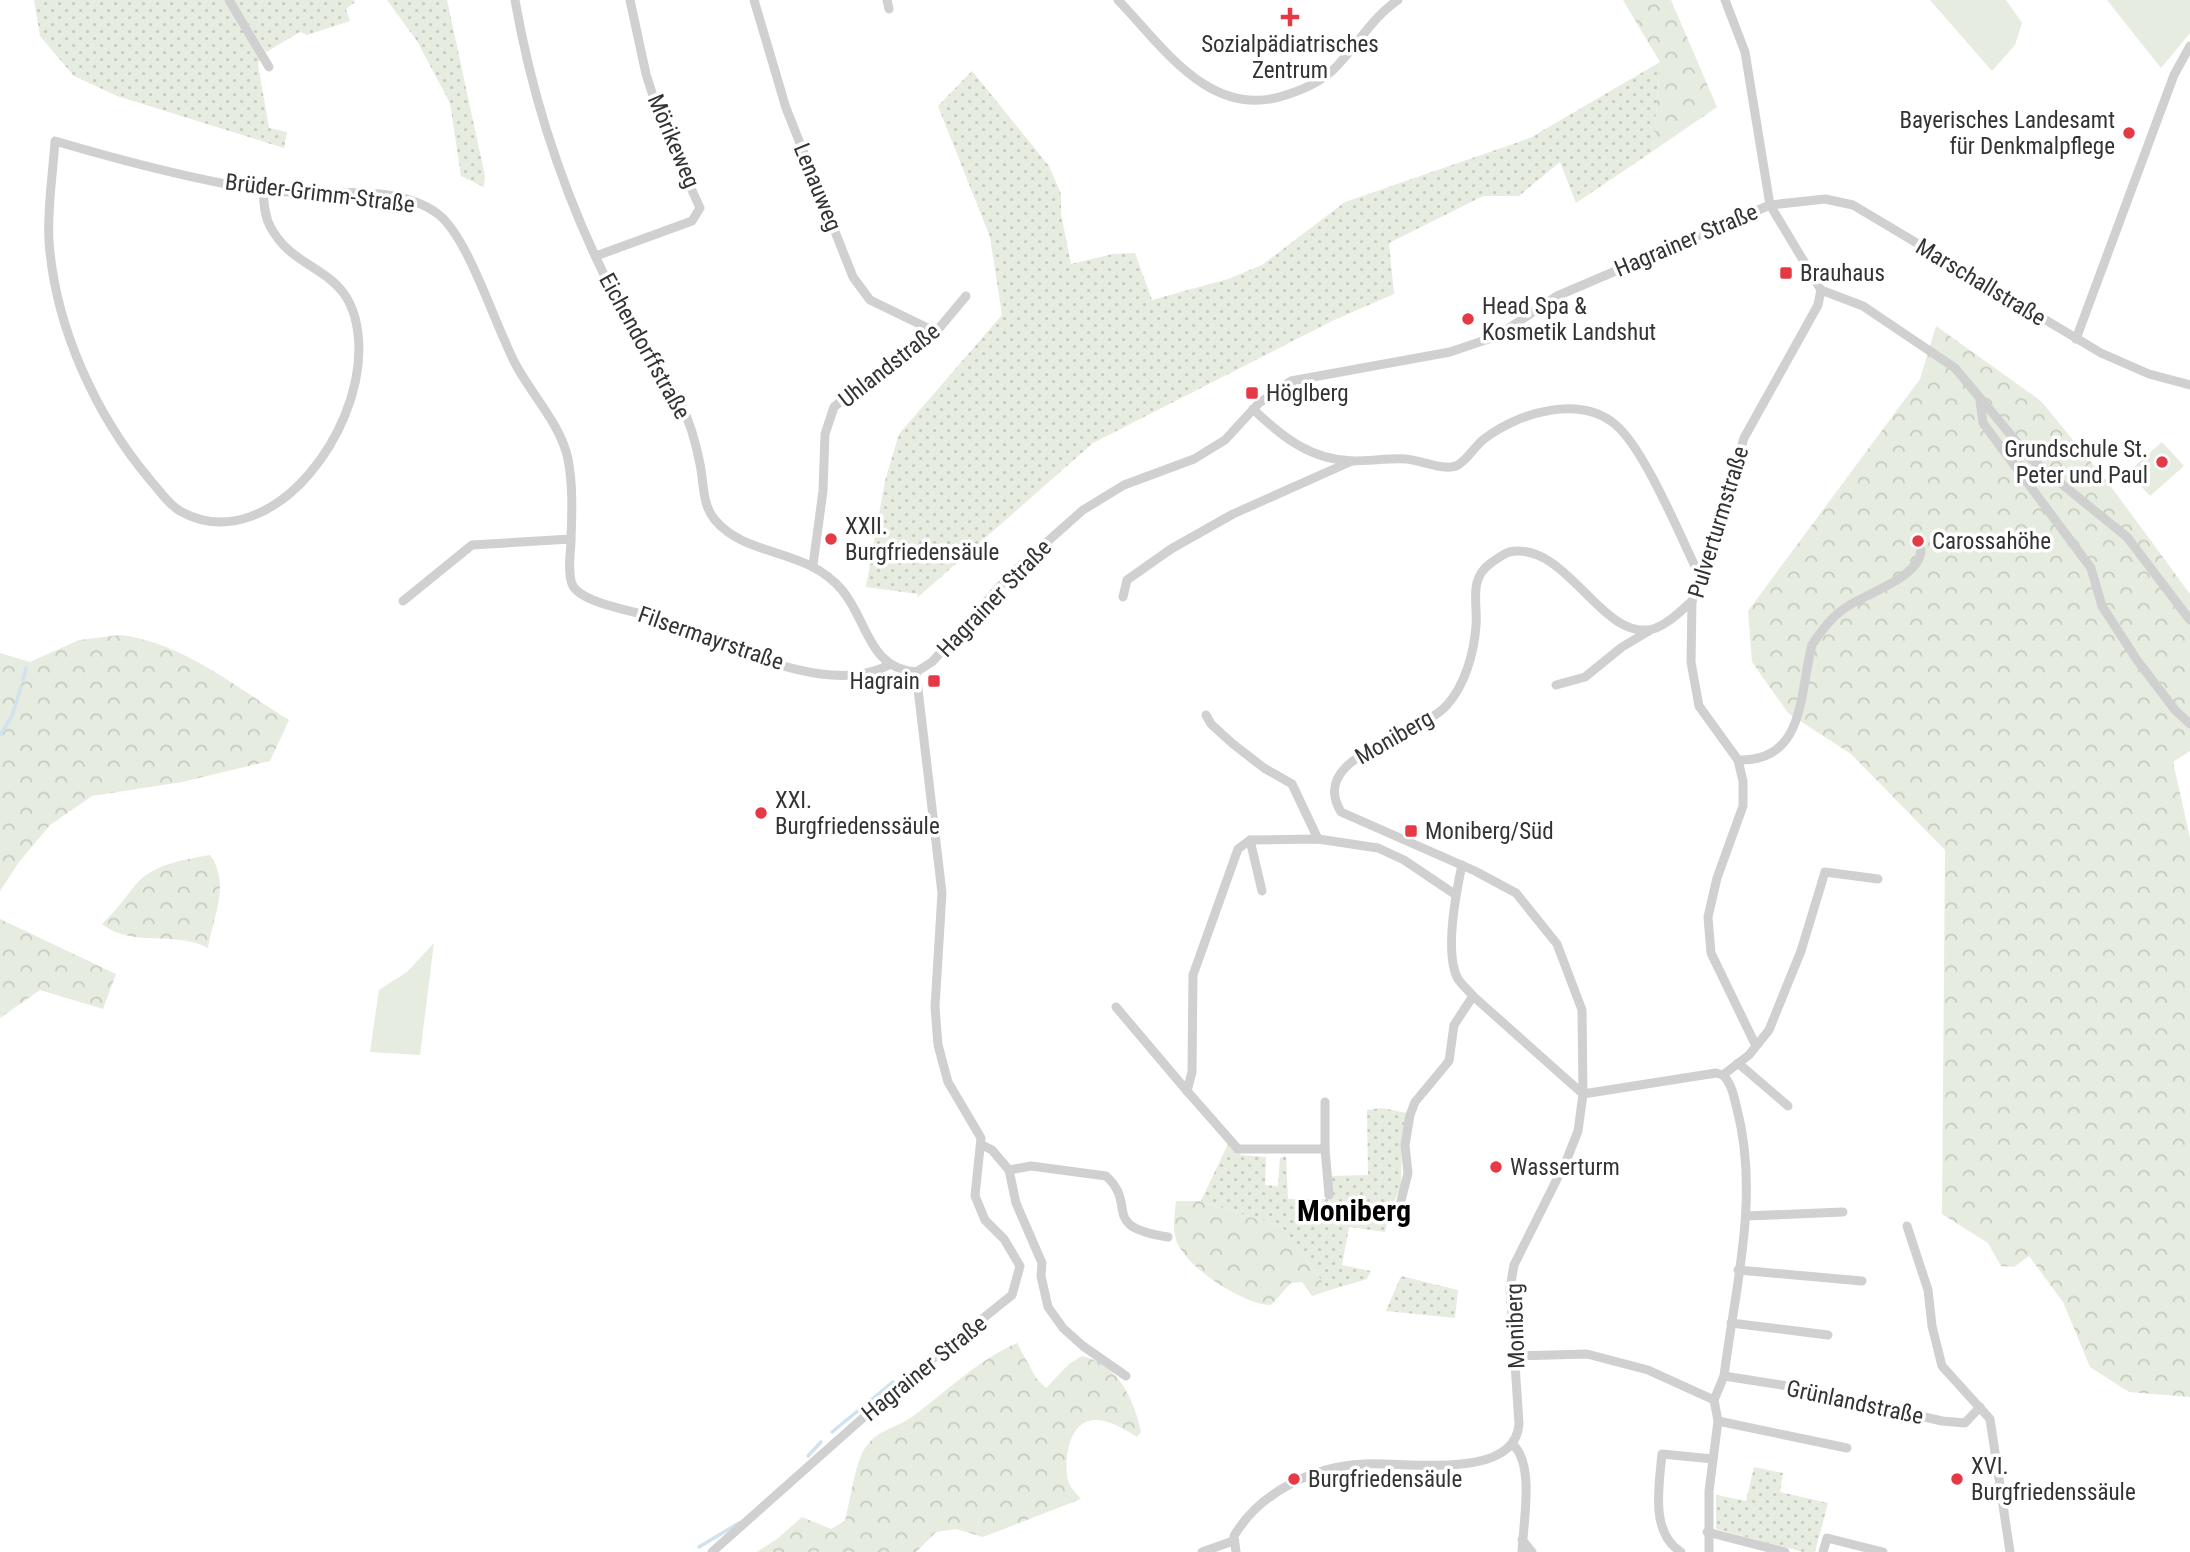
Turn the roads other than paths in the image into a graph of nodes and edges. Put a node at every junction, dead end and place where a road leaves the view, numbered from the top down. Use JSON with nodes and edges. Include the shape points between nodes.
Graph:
{"nodes":[{"id":1,"x":229,"y":0,"type":"edge"},
{"id":2,"x":515,"y":0,"type":"edge"},
{"id":3,"x":630,"y":0,"type":"edge"},
{"id":4,"x":754,"y":0,"type":"edge"},
{"id":5,"x":1118,"y":0,"type":"edge"},
{"id":6,"x":1398,"y":0,"type":"edge"},
{"id":7,"x":1725,"y":0,"type":"edge"},
{"id":8,"x":2190,"y":46,"type":"edge"},
{"id":9,"x":269,"y":67,"type":"dead end"},
{"id":10,"x":263,"y":190,"type":"junction"},
{"id":11,"x":1770,"y":205,"type":"junction"},
{"id":12,"x":596,"y":256,"type":"junction"},
{"id":13,"x":1821,"y":290,"type":"junction"},
{"id":14,"x":966,"y":296,"type":"dead end"},
{"id":15,"x":936,"y":332,"type":"junction"},
{"id":16,"x":2076,"y":339,"type":"junction"},
{"id":17,"x":2190,"y":385,"type":"edge"},
{"id":18,"x":1980,"y":399,"type":"junction"},
{"id":19,"x":1253,"y":409,"type":"junction"},
{"id":20,"x":1352,"y":461,"type":"junction"},
{"id":21,"x":571,"y":539,"type":"junction"},
{"id":22,"x":1921,"y":550,"type":"dead end"},
{"id":23,"x":813,"y":565,"type":"junction"},
{"id":24,"x":1701,"y":579,"type":"junction"},
{"id":25,"x":577,"y":591,"type":"joint"},
{"id":26,"x":1123,"y":597,"type":"dead end"},
{"id":27,"x":403,"y":601,"type":"dead end"},
{"id":28,"x":1692,"y":601,"type":"junction"},
{"id":29,"x":2190,"y":620,"type":"edge"},
{"id":30,"x":1654,"y":629,"type":"junction"},
{"id":31,"x":889,"y":665,"type":"junction"},
{"id":32,"x":916,"y":672,"type":"junction"},
{"id":33,"x":1556,"y":685,"type":"dead end"},
{"id":34,"x":1206,"y":715,"type":"dead end"},
{"id":35,"x":2190,"y":724,"type":"edge"},
{"id":36,"x":1738,"y":760,"type":"junction"},
{"id":37,"x":1318,"y":839,"type":"junction"},
{"id":38,"x":1250,"y":840,"type":"junction"},
{"id":39,"x":1462,"y":865,"type":"junction"},
{"id":40,"x":1878,"y":879,"type":"dead end"},
{"id":41,"x":1262,"y":891,"type":"dead end"},
{"id":42,"x":1456,"y":894,"type":"junction"},
{"id":43,"x":1473,"y":996,"type":"junction"},
{"id":44,"x":1116,"y":1007,"type":"dead end"},
{"id":45,"x":1756,"y":1046,"type":"junction"},
{"id":46,"x":1738,"y":1063,"type":"junction"},
{"id":47,"x":1723,"y":1075,"type":"junction"},
{"id":48,"x":1187,"y":1091,"type":"junction"},
{"id":49,"x":1583,"y":1094,"type":"junction"},
{"id":50,"x":1325,"y":1102,"type":"dead end"},
{"id":51,"x":1788,"y":1106,"type":"dead end"},
{"id":52,"x":982,"y":1146,"type":"junction"},
{"id":53,"x":1325,"y":1149,"type":"junction"},
{"id":54,"x":1009,"y":1170,"type":"junction"},
{"id":55,"x":1329,"y":1195,"type":"dead end"},
{"id":56,"x":1843,"y":1212,"type":"dead end"},
{"id":57,"x":1398,"y":1213,"type":"dead end"},
{"id":58,"x":1747,"y":1216,"type":"junction"},
{"id":59,"x":1907,"y":1226,"type":"dead end"},
{"id":60,"x":1168,"y":1237,"type":"dead end"},
{"id":61,"x":1738,"y":1270,"type":"junction"},
{"id":62,"x":1862,"y":1281,"type":"dead end"},
{"id":63,"x":1731,"y":1323,"type":"junction"},
{"id":64,"x":1828,"y":1335,"type":"dead end"},
{"id":65,"x":1514,"y":1356,"type":"junction"},
{"id":66,"x":1126,"y":1376,"type":"dead end"},
{"id":67,"x":1724,"y":1376,"type":"junction"},
{"id":68,"x":1714,"y":1400,"type":"junction"},
{"id":69,"x":1980,"y":1408,"type":"junction"},
{"id":70,"x":1718,"y":1421,"type":"junction"},
{"id":71,"x":1513,"y":1445,"type":"junction"},
{"id":72,"x":1847,"y":1448,"type":"dead end"},
{"id":73,"x":1713,"y":1459,"type":"junction"},
{"id":74,"x":1707,"y":1532,"type":"junction"},
{"id":75,"x":1522,"y":1540,"type":"junction"},
{"id":76,"x":1233,"y":1541,"type":"junction"},
{"id":77,"x":712,"y":1552,"type":"edge"},
{"id":78,"x":1202,"y":1552,"type":"edge"},
{"id":79,"x":1236,"y":1552,"type":"edge"},
{"id":80,"x":1522,"y":1552,"type":"edge"},
{"id":81,"x":1532,"y":1552,"type":"edge"},
{"id":82,"x":1681,"y":1552,"type":"edge"},
{"id":83,"x":1709,"y":1552,"type":"edge"},
{"id":84,"x":1785,"y":1552,"type":"edge"},
{"id":85,"x":1823,"y":1552,"type":"edge"},
{"id":86,"x":1883,"y":1552,"type":"edge"},
{"id":87,"x":2010,"y":1552,"type":"edge"}],
"edges":[{"from":1,"to":9,"type":"street"},
{"from":2,"to":12,"type":"street","name":"Eichendorffstraße","via":[[546,125]]},
{"from":3,"to":12,"type":"street","name":"Mörikeweg","via":[[661,121],[701,208],[692,221]]},
{"from":4,"to":15,"type":"street","name":"Lenauweg","via":[[786,108],[853,276],[870,300]]},
{"from":5,"to":6,"type":"street","via":[[1198,83],[1252,103],[1303,89],[1330,73]]},
{"from":7,"to":11,"type":"street","via":[[1745,52]]},
{"from":8,"to":16,"type":"street","via":[[2174,75]]},
{"from":10,"to":10,"type":"street","name":"Brüder-Grimm-Straße","via":[[266,218],[279,240],[328,275],[347,296],[359,348],[356,375],[342,423],[303,482],[259,516],[216,523],[180,511],[167,500],[115,433],[86,376],[68,327],[49,241],[55,141],[156,170]]},
{"from":10,"to":21,"type":"street","name":"Brüder-Grimm-Straße","via":[[414,200],[448,222],[460,238],[516,367],[563,444],[571,475]]},
{"from":11,"to":13,"type":"street"},
{"from":11,"to":16,"type":"street","name":"Marschallstraße","via":[[1825,199],[1853,205]]},
{"from":11,"to":19,"type":"street","name":"Hagrainer Straße","via":[[1557,296],[1497,336],[1450,352],[1291,381]]},
{"from":12,"to":23,"type":"street","name":"Eichendorffstraße","via":[[636,337],[681,403],[713,517],[733,536]]},
{"from":13,"to":18,"type":"street","via":[[1863,306],[1945,360]]},
{"from":13,"to":24,"type":"street","name":"Pulverturmstraße","via":[[1818,305],[1744,438]]},
{"from":14,"to":15,"type":"street","name":"Uhlandstraße"},
{"from":15,"to":23,"type":"street","name":"Uhlandstraße","via":[[841,400],[828,417]]},
{"from":16,"to":17,"type":"street","name":"Marschallstraße","via":[[2130,367]]},
{"from":18,"to":29,"type":"street","via":[[2031,458],[2127,537]]},
{"from":18,"to":35,"type":"street","via":[[1983,423],[2091,568],[2102,606],[2137,660]]},
{"from":19,"to":20,"type":"street","via":[[1292,444]]},
{"from":19,"to":32,"type":"street","name":"Hagrainer Straße","via":[[1225,440],[1194,460],[1124,485],[1083,510],[1011,574],[932,662]]},
{"from":20,"to":24,"type":"street","via":[[1408,459],[1457,466],[1483,439],[1504,426],[1557,409],[1595,413],[1629,438]]},
{"from":20,"to":26,"type":"street","via":[[1233,514],[1171,549],[1128,580]]},
{"from":21,"to":25,"type":"street","name":"Brüder-Grimm-Straße","via":[[570,571]]},
{"from":21,"to":27,"type":"street","via":[[472,545]]},
{"from":22,"to":36,"type":"street","via":[[1919,560],[1896,580],[1844,608],[1817,637],[1792,728],[1778,752],[1764,759]]},
{"from":23,"to":31,"type":"street","name":"Eichendorffstraße","via":[[843,591],[871,643]]},
{"from":24,"to":28,"type":"street","name":"Pulverturmstraße"},
{"from":25,"to":31,"type":"street","name":"Filsermayrstraße","via":[[784,666],[848,675]]},
{"from":28,"to":30,"type":"street"},
{"from":28,"to":36,"type":"street","name":"Pulverturmstraße","via":[[1691,662],[1699,706]]},
{"from":30,"to":33,"type":"street","via":[[1585,677]]},
{"from":30,"to":39,"type":"street","name":"Moniberg","via":[[1632,628],[1608,613],[1547,558],[1527,551],[1506,553],[1485,568],[1474,593],[1471,657],[1446,707],[1407,733],[1354,758],[1333,787],[1340,812]]},
{"from":31,"to":32,"type":"street"},
{"from":32,"to":52,"type":"street","name":"Hagrainer Straße","via":[[942,893],[935,1007],[938,1045],[948,1082],[978,1130]]},
{"from":34,"to":37,"type":"street","via":[[1233,744],[1292,784]]},
{"from":36,"to":45,"type":"street","name":"Pulverturmstraße","via":[[1742,806],[1708,917],[1711,953]]},
{"from":37,"to":38,"type":"street"},
{"from":37,"to":42,"type":"street","via":[[1378,848]]},
{"from":38,"to":41,"type":"street"},
{"from":38,"to":48,"type":"street","via":[[1238,849],[1194,975],[1192,1072]]},
{"from":39,"to":42,"type":"street"},
{"from":39,"to":49,"type":"street","name":"Moniberg","via":[[1516,893],[1557,944],[1582,1010]]},
{"from":40,"to":45,"type":"street","via":[[1828,870],[1822,876],[1785,994],[1769,1030]]},
{"from":42,"to":43,"type":"street","via":[[1452,951],[1457,978]]},
{"from":43,"to":49,"type":"street"},
{"from":43,"to":57,"type":"street","via":[[1454,1025],[1448,1061],[1410,1115],[1405,1144],[1408,1174]]},
{"from":44,"to":48,"type":"street"},
{"from":45,"to":46,"type":"street"},
{"from":46,"to":47,"type":"street"},
{"from":46,"to":51,"type":"street"},
{"from":47,"to":49,"type":"street"},
{"from":47,"to":58,"type":"street","via":[[1730,1083],[1744,1136]]},
{"from":48,"to":53,"type":"street","via":[[1238,1149]]},
{"from":49,"to":65,"type":"street","name":"Moniberg","via":[[1578,1131],[1514,1265],[1510,1288]]},
{"from":50,"to":53,"type":"street"},
{"from":52,"to":54,"type":"street","name":"Hagrainer Straße","via":[[992,1150]]},
{"from":52,"to":77,"type":"street","name":"Hagrainer Straße","via":[[975,1196],[985,1220],[1017,1258],[1019,1277],[1012,1295],[890,1394]]},
{"from":53,"to":55,"type":"street"},
{"from":54,"to":60,"type":"street","via":[[1031,1166],[1106,1176],[1114,1183],[1124,1218],[1133,1229]]},
{"from":54,"to":66,"type":"street","via":[[1016,1203],[1042,1263],[1048,1307],[1083,1346]]},
{"from":56,"to":58,"type":"street"},
{"from":58,"to":61,"type":"street"},
{"from":59,"to":69,"type":"street","via":[[1928,1290],[1942,1366]]},
{"from":61,"to":62,"type":"street"},
{"from":61,"to":63,"type":"street"},
{"from":63,"to":64,"type":"street"},
{"from":63,"to":67,"type":"street"},
{"from":65,"to":68,"type":"street","via":[[1587,1354],[1648,1370]]},
{"from":65,"to":71,"type":"street","name":"Moniberg","via":[[1519,1424]]},
{"from":67,"to":68,"type":"street"},
{"from":67,"to":69,"type":"street","name":"Grünlandstraße","via":[[1941,1421],[1965,1423]]},
{"from":68,"to":70,"type":"street"},
{"from":69,"to":87,"type":"street","via":[[1990,1419]]},
{"from":70,"to":72,"type":"street","name":"Grünlandstraße"},
{"from":70,"to":73,"type":"street"},
{"from":71,"to":75,"type":"street","via":[[1523,1455],[1526,1469]]},
{"from":71,"to":76,"type":"street","via":[[1496,1457],[1454,1464],[1365,1464],[1330,1470],[1275,1492],[1247,1517]]},
{"from":73,"to":74,"type":"street"},
{"from":73,"to":82,"type":"street","via":[[1661,1454],[1660,1521],[1665,1539]]},
{"from":74,"to":83,"type":"street"},
{"from":74,"to":84,"type":"street"},
{"from":75,"to":80,"type":"street"},
{"from":75,"to":81,"type":"street"},
{"from":76,"to":78,"type":"street"},
{"from":76,"to":79,"type":"street"},
{"from":85,"to":86,"type":"street","via":[[1827,1538]]}]}
